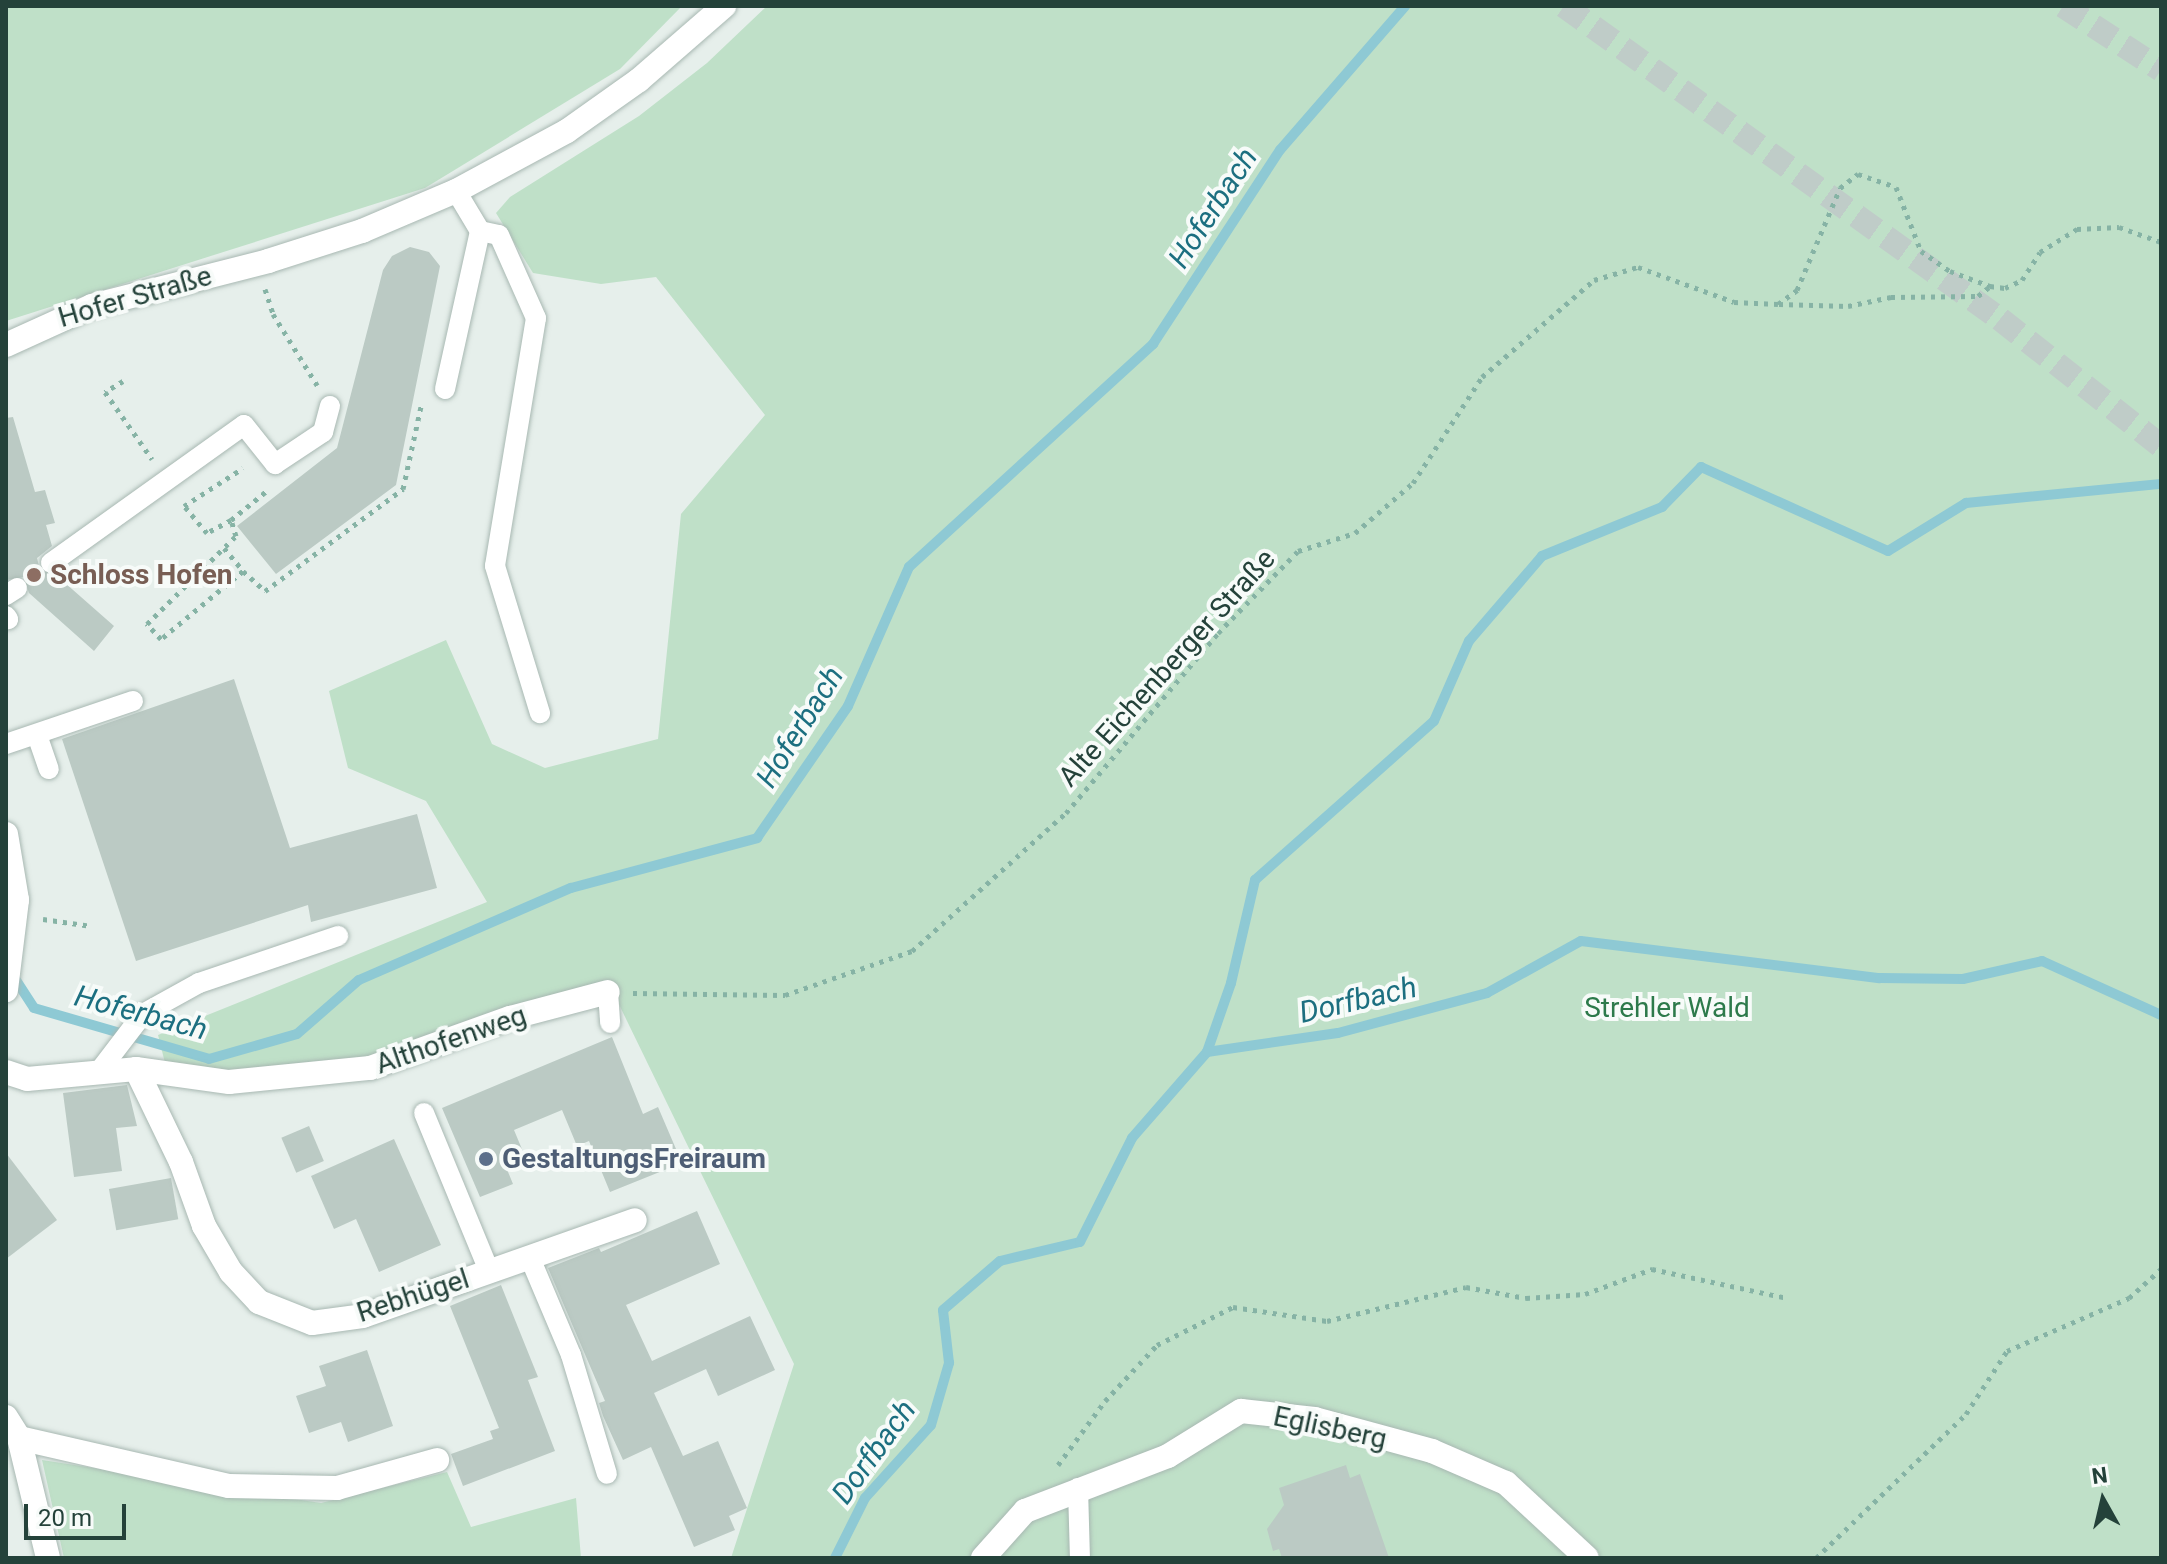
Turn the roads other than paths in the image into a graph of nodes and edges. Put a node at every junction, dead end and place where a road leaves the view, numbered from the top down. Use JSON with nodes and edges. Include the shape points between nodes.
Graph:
{"nodes":[{"id":1,"x":724,"y":6,"type":"edge"},
{"id":2,"x":456,"y":191,"type":"junction"},
{"id":3,"x":480,"y":231,"type":"junction"},
{"id":4,"x":6,"y":345,"type":"edge"},
{"id":5,"x":445,"y":389,"type":"dead end"},
{"id":6,"x":330,"y":406,"type":"road end"},
{"id":7,"x":51,"y":563,"type":"dead end"},
{"id":8,"x":133,"y":701,"type":"dead end"},
{"id":9,"x":540,"y":713,"type":"dead end"},
{"id":10,"x":43,"y":730,"type":"junction"},
{"id":11,"x":6,"y":744,"type":"edge"},
{"id":12,"x":49,"y":769,"type":"dead end"},
{"id":13,"x":6,"y":834,"type":"edge"},
{"id":14,"x":338,"y":936,"type":"dead end"},
{"id":15,"x":7,"y":986,"type":"edge"},
{"id":16,"x":608,"y":992,"type":"joint"},
{"id":17,"x":610,"y":1023,"type":"dead end"},
{"id":18,"x":136,"y":1069,"type":"junction"},
{"id":19,"x":6,"y":1072,"type":"edge"},
{"id":20,"x":97,"y":1074,"type":"junction"},
{"id":21,"x":424,"y":1113,"type":"dead end"},
{"id":22,"x":635,"y":1220,"type":"dead end"},
{"id":23,"x":530,"y":1258,"type":"junction"},
{"id":24,"x":489,"y":1271,"type":"junction"},
{"id":25,"x":12,"y":1428,"type":"edge"},
{"id":26,"x":437,"y":1460,"type":"dead end"},
{"id":27,"x":607,"y":1474,"type":"dead end"},
{"id":28,"x":1078,"y":1488,"type":"junction"},
{"id":29,"x":48,"y":1558,"type":"edge"},
{"id":30,"x":983,"y":1558,"type":"edge"},
{"id":31,"x":1080,"y":1558,"type":"edge"},
{"id":32,"x":1587,"y":1558,"type":"edge"}],
"edges":[{"from":1,"to":2,"type":"street","name":"Hofer Straße","via":[[639,80],[567,131]]},
{"from":2,"to":3,"type":"lane"},
{"from":2,"to":4,"type":"street","name":"Hofer Straße","via":[[266,271],[92,306]]},
{"from":3,"to":5,"type":"lane"},
{"from":3,"to":9,"type":"lane","via":[[499,235],[536,318],[495,566]]},
{"from":6,"to":7,"type":"lane","via":[[323,432],[275,464],[244,425]]},
{"from":8,"to":10,"type":"lane"},
{"from":10,"to":11,"type":"lane"},
{"from":10,"to":12,"type":"lane"},
{"from":13,"to":15,"type":"street","via":[[17,900]]},
{"from":14,"to":20,"type":"lane","via":[[199,983],[143,1014]]},
{"from":16,"to":17,"type":"lane"},
{"from":16,"to":18,"type":"street","name":"Althofenweg","via":[[510,1018],[370,1068],[229,1082]]},
{"from":18,"to":20,"type":"street","name":"Althofenweg"},
{"from":18,"to":24,"type":"street","name":"Rebhügel","via":[[181,1162],[204,1226],[231,1272],[259,1302],[312,1323],[363,1316]]},
{"from":19,"to":20,"type":"street","name":"Althofenweg","via":[[27,1079]]},
{"from":21,"to":24,"type":"lane"},
{"from":22,"to":23,"type":"street","name":"Rebhügel"},
{"from":23,"to":24,"type":"street","name":"Rebhügel"},
{"from":23,"to":27,"type":"lane","via":[[571,1355]]},
{"from":25,"to":26,"type":"street","via":[[229,1486],[337,1488]]},
{"from":25,"to":29,"type":"street"},
{"from":28,"to":30,"type":"street","name":"Eglisberg","via":[[1025,1511]]},
{"from":28,"to":31,"type":"lane"},
{"from":28,"to":32,"type":"street","name":"Eglisberg","via":[[1168,1456],[1241,1411],[1315,1419],[1432,1451],[1506,1483]]}]}
